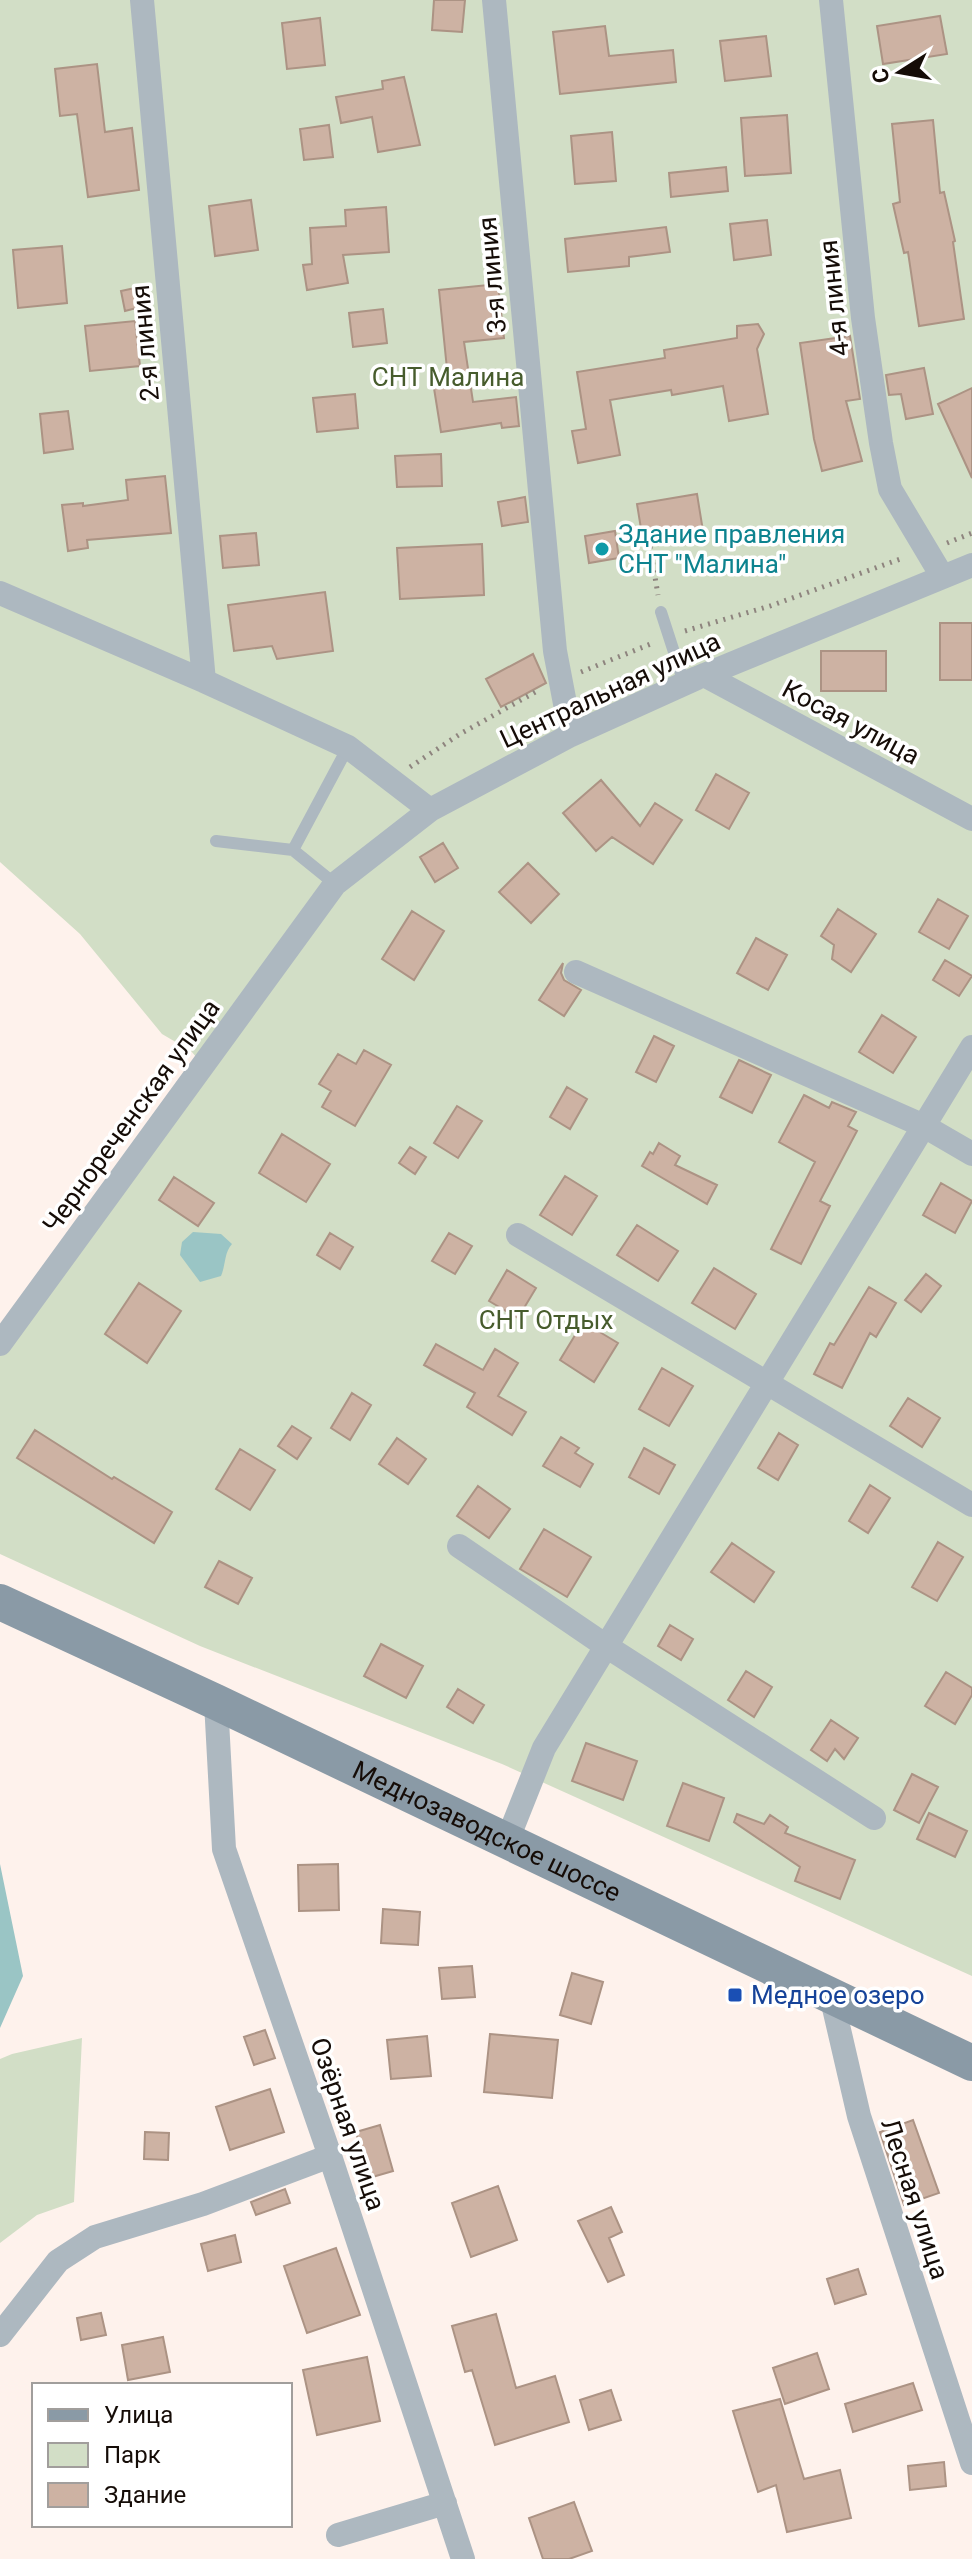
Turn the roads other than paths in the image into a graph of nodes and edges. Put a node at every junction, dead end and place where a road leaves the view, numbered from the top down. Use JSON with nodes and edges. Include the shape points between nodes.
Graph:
{"nodes":[{"id":1,"x":142,"y":0,"type":"edge"},
{"id":2,"x":494,"y":0,"type":"edge"},
{"id":3,"x":831,"y":0,"type":"edge"},
{"id":4,"x":972,"y":565,"type":"edge"},
{"id":5,"x":942,"y":576,"type":"junction"},
{"id":6,"x":0,"y":593,"type":"edge"},
{"id":7,"x":661,"y":612,"type":"road end"},
{"id":8,"x":694,"y":679,"type":"junction"},
{"id":9,"x":204,"y":681,"type":"junction"},
{"id":10,"x":571,"y":735,"type":"junction"},
{"id":11,"x":348,"y":747,"type":"junction"},
{"id":12,"x":430,"y":810,"type":"junction"},
{"id":13,"x":972,"y":819,"type":"edge"},
{"id":14,"x":216,"y":841,"type":"dead end"},
{"id":15,"x":293,"y":850,"type":"junction"},
{"id":16,"x":335,"y":884,"type":"junction"},
{"id":17,"x":308,"y":922,"type":"joint"},
{"id":18,"x":576,"y":972,"type":"dead end"},
{"id":19,"x":972,"y":1047,"type":"edge"},
{"id":20,"x":924,"y":1126,"type":"junction"},
{"id":21,"x":972,"y":1154,"type":"edge"},
{"id":22,"x":518,"y":1235,"type":"dead end"},
{"id":23,"x":0,"y":1344,"type":"edge"},
{"id":24,"x":768,"y":1384,"type":"junction"},
{"id":25,"x":972,"y":1505,"type":"edge"},
{"id":26,"x":459,"y":1546,"type":"dead end"},
{"id":27,"x":0,"y":1602,"type":"edge"},
{"id":28,"x":606,"y":1646,"type":"junction"},
{"id":29,"x":216,"y":1702,"type":"junction"},
{"id":30,"x":874,"y":1818,"type":"dead end"},
{"id":31,"x":507,"y":1841,"type":"junction"},
{"id":32,"x":831,"y":1995,"type":"junction"},
{"id":33,"x":972,"y":2063,"type":"edge"},
{"id":34,"x":330,"y":2156,"type":"junction"},
{"id":35,"x":0,"y":2335,"type":"edge"},
{"id":36,"x":972,"y":2463,"type":"edge"},
{"id":37,"x":445,"y":2503,"type":"junction"},
{"id":38,"x":338,"y":2535,"type":"dead end"},
{"id":39,"x":463,"y":2559,"type":"edge"}],
"edges":[{"from":1,"to":9,"type":"street","name":"2-я линия"},
{"from":2,"to":10,"type":"street","name":"3-я линия","via":[[555,651]]},
{"from":3,"to":5,"type":"street","name":"4-я линия","via":[[881,443],[890,489]]},
{"from":4,"to":5,"type":"street","name":"Центральная улица"},
{"from":5,"to":8,"type":"street","name":"Центральная улица"},
{"from":6,"to":9,"type":"street"},
{"from":7,"to":8,"type":"lane"},
{"from":8,"to":10,"type":"street","name":"Центральная улица"},
{"from":8,"to":13,"type":"street","name":"Косая улица"},
{"from":9,"to":11,"type":"street"},
{"from":10,"to":12,"type":"street","name":"Центральная улица"},
{"from":11,"to":12,"type":"street"},
{"from":11,"to":15,"type":"lane"},
{"from":12,"to":16,"type":"street","name":"Центральная улица"},
{"from":14,"to":15,"type":"lane"},
{"from":15,"to":16,"type":"lane"},
{"from":16,"to":17,"type":"street","name":"Центральная улица"},
{"from":17,"to":23,"type":"street","name":"Чернореченская улица"},
{"from":18,"to":20,"type":"street"},
{"from":19,"to":20,"type":"street"},
{"from":20,"to":21,"type":"street"},
{"from":20,"to":24,"type":"street"},
{"from":22,"to":24,"type":"street"},
{"from":24,"to":25,"type":"street"},
{"from":24,"to":28,"type":"street"},
{"from":26,"to":28,"type":"street"},
{"from":27,"to":29,"type":"main road","name":"Меднозаводское шоссе"},
{"from":28,"to":30,"type":"street"},
{"from":28,"to":31,"type":"street","via":[[544,1748]]},
{"from":29,"to":31,"type":"main road","name":"Меднозаводское шоссе"},
{"from":29,"to":34,"type":"street","name":"Озёрная улица","via":[[224,1849]]},
{"from":31,"to":32,"type":"main road","name":"Меднозаводское шоссе"},
{"from":32,"to":33,"type":"main road","name":"Меднозаводское шоссе"},
{"from":32,"to":36,"type":"street","name":"Лесная улица","via":[[859,2116]]},
{"from":34,"to":35,"type":"street","via":[[95,2237],[58,2261]]},
{"from":34,"to":37,"type":"street","name":"Озёрная улица"},
{"from":37,"to":38,"type":"street"},
{"from":37,"to":39,"type":"street","name":"Озёрная улица"}]}
